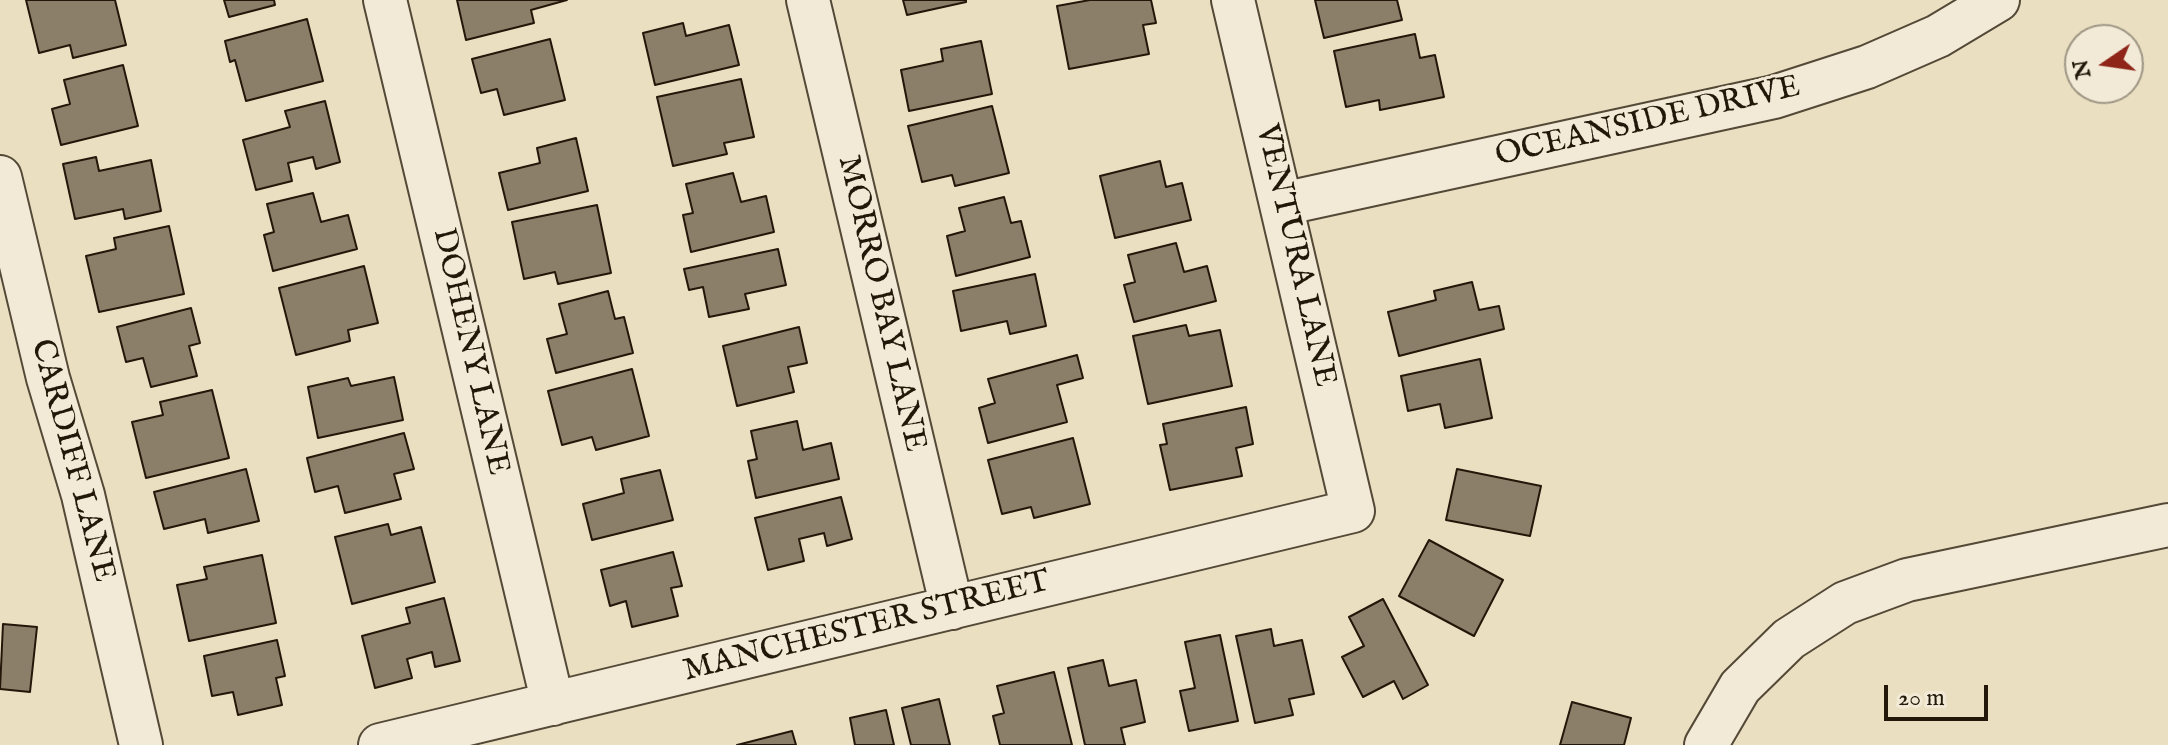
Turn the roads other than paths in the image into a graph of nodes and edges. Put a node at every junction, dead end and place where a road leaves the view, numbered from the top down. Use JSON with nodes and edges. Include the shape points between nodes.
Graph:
{"nodes":[{"id":1,"x":385,"y":0,"type":"edge"},
{"id":2,"x":808,"y":0,"type":"edge"},
{"id":3,"x":1233,"y":0,"type":"edge"},
{"id":4,"x":1998,"y":0,"type":"edge"},
{"id":5,"x":0,"y":177,"type":"edge"},
{"id":6,"x":1282,"y":204,"type":"junction"},
{"id":7,"x":1353,"y":511,"type":"joint"},
{"id":8,"x":2168,"y":525,"type":"edge"},
{"id":9,"x":952,"y":608,"type":"junction"},
{"id":10,"x":553,"y":704,"type":"junction"},
{"id":11,"x":141,"y":745,"type":"edge"},
{"id":12,"x":380,"y":745,"type":"edge"},
{"id":13,"x":1706,"y":745,"type":"edge"}],
"edges":[{"from":1,"to":10,"type":"street","name":"DOHENY LANE"},
{"from":2,"to":9,"type":"street","name":"MORRO BAY LANE"},
{"from":3,"to":6,"type":"street","name":"VENTURA LANE"},
{"from":4,"to":6,"type":"street","name":"OCEANSIDE DRIVE","via":[[1938,36],[1867,67],[1774,97]]},
{"from":5,"to":11,"type":"street","name":"CARDIFF LANE"},
{"from":6,"to":7,"type":"street","name":"VENTURA LANE"},
{"from":7,"to":9,"type":"street","name":"MANCHESTER STREET"},
{"from":8,"to":13,"type":"street","via":[[1907,580],[1845,603],[1789,639],[1740,687]]},
{"from":9,"to":10,"type":"street","name":"MANCHESTER STREET"},
{"from":10,"to":12,"type":"street","name":"MANCHESTER STREET"}]}
